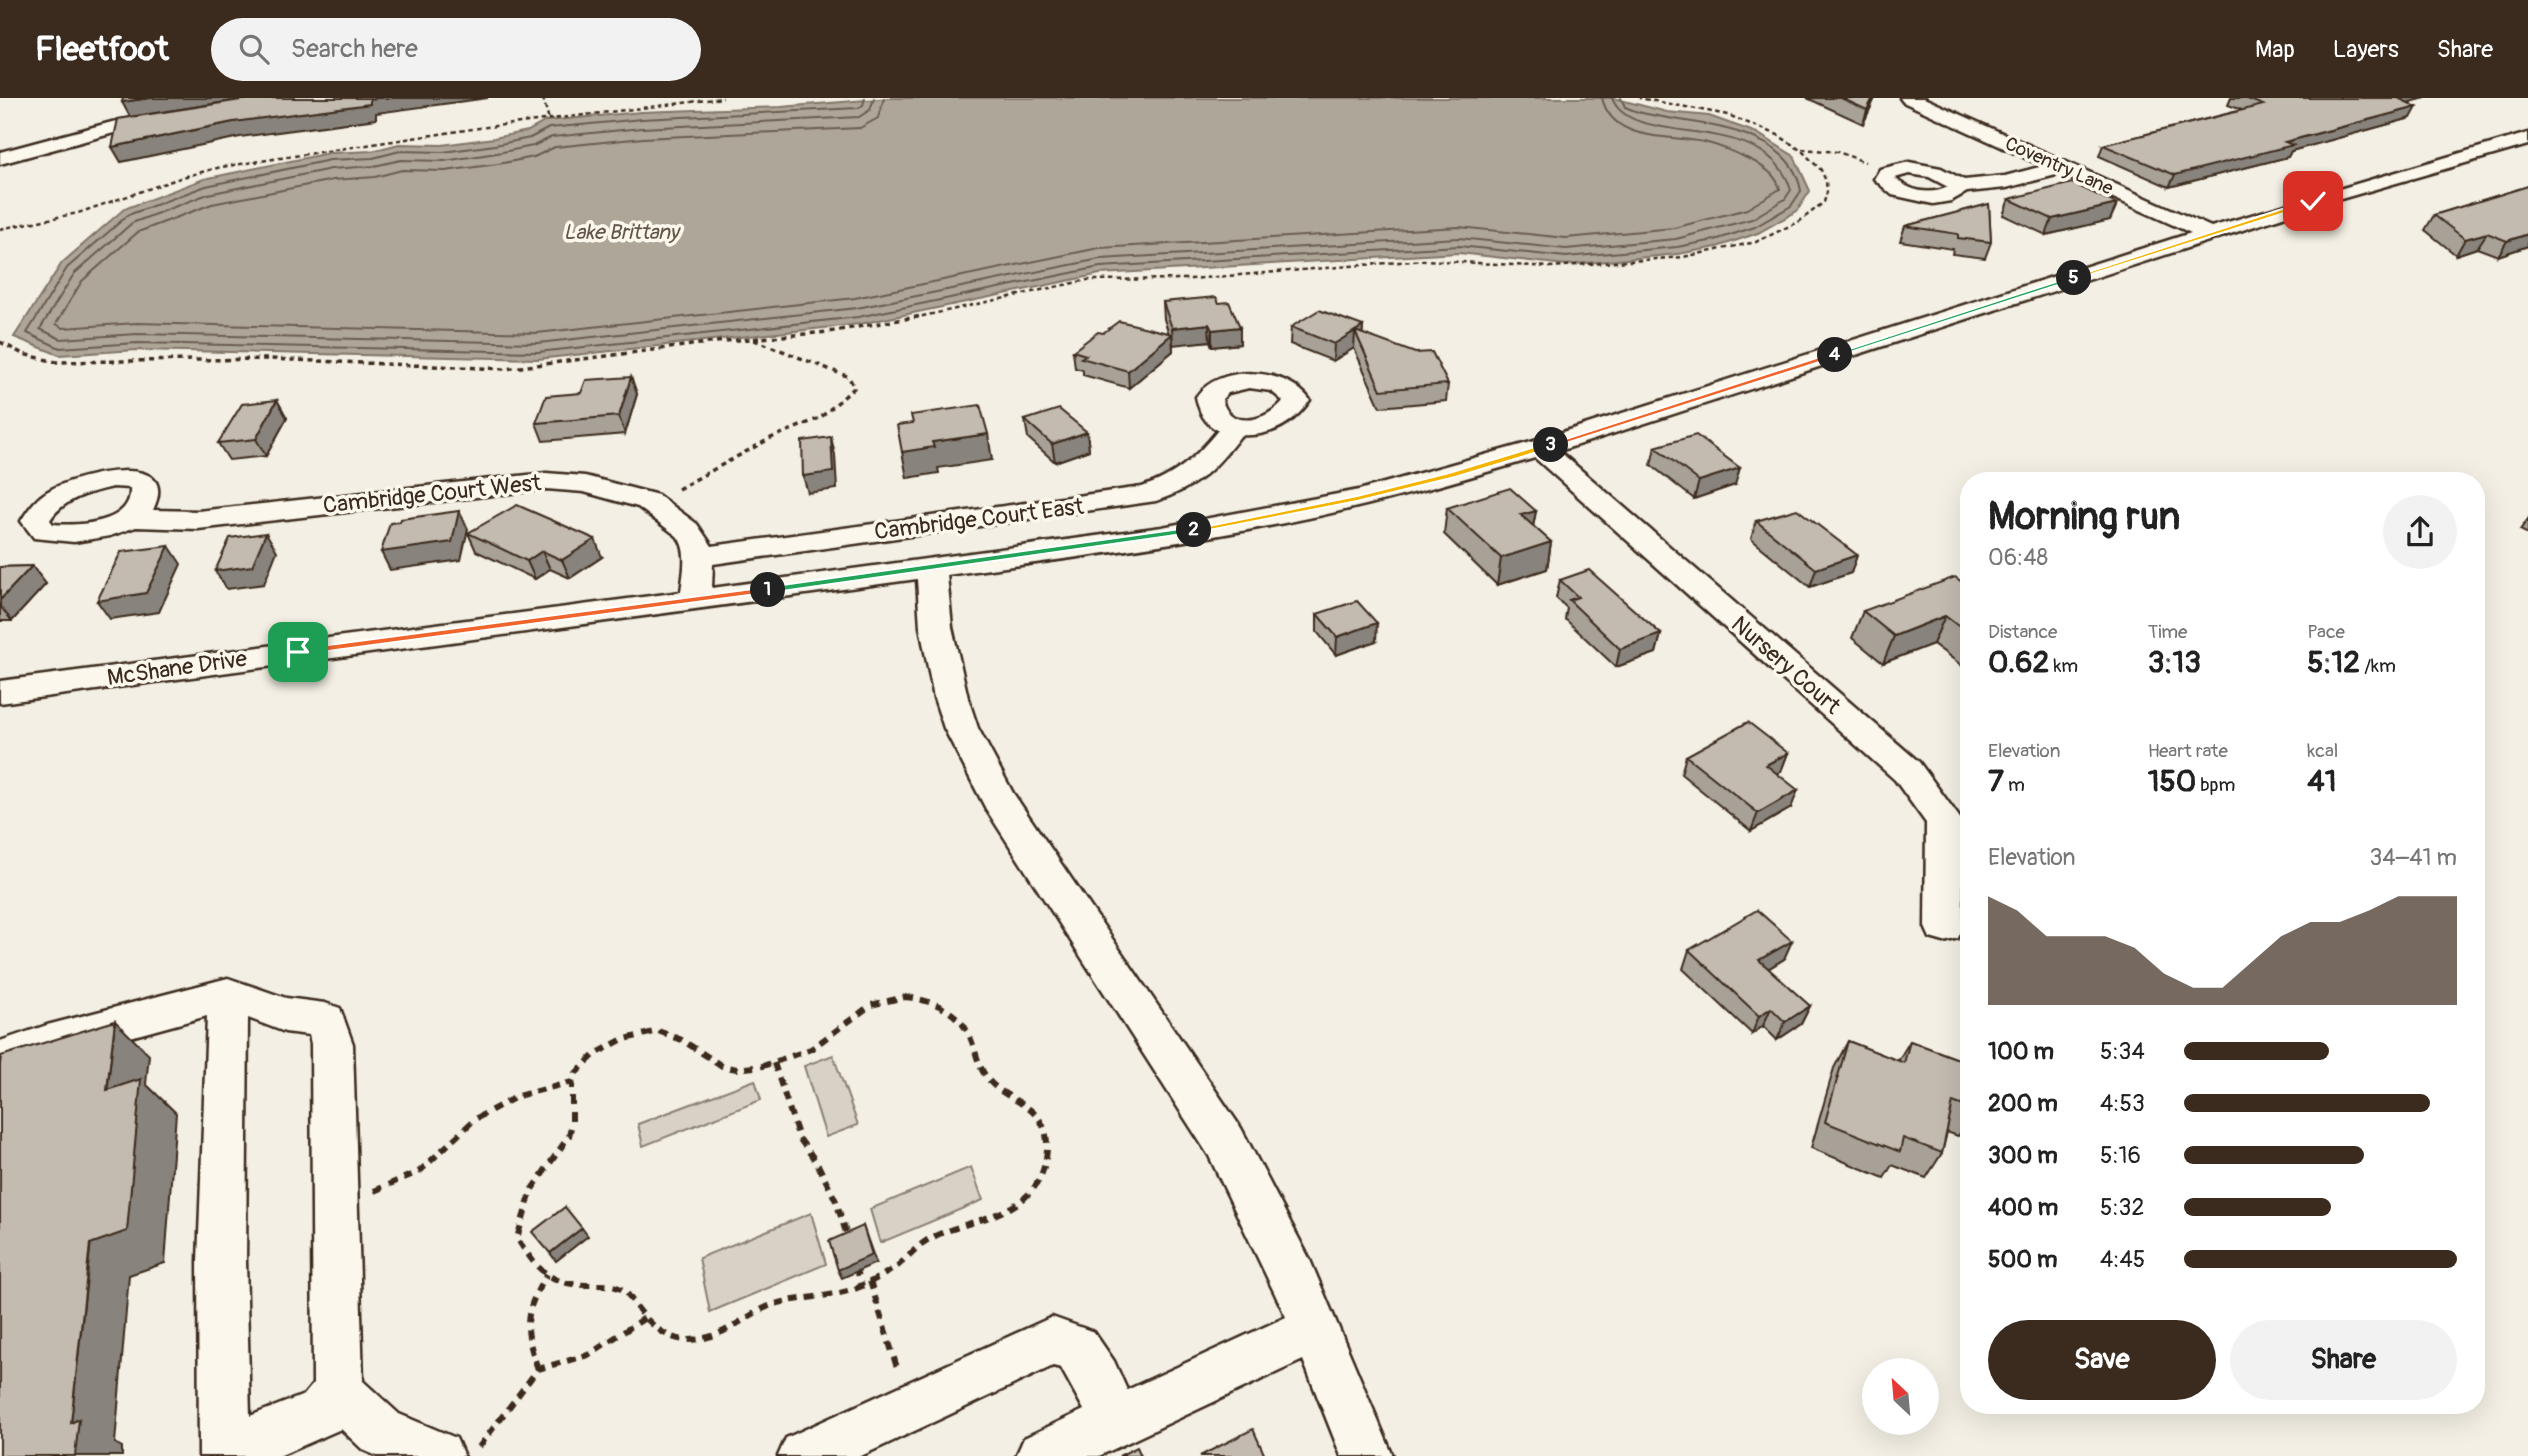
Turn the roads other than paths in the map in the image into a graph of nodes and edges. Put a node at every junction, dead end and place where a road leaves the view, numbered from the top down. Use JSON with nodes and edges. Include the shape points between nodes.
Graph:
{"nodes":[{"id":1,"x":1909,"y":98,"type":"edge"},
{"id":2,"x":187,"y":115,"type":"edge"},
{"id":3,"x":2528,"y":139,"type":"edge"},
{"id":4,"x":0,"y":158,"type":"edge"},
{"id":5,"x":2063,"y":167,"type":"junction"},
{"id":6,"x":1892,"y":171,"type":"road end"},
{"id":7,"x":2210,"y":234,"type":"junction"},
{"id":8,"x":1233,"y":428,"type":"dead end"},
{"id":9,"x":1540,"y":448,"type":"junction"},
{"id":10,"x":135,"y":518,"type":"dead end"},
{"id":11,"x":699,"y":557,"type":"junction"},
{"id":12,"x":935,"y":568,"type":"junction"},
{"id":13,"x":696,"y":599,"type":"junction"},
{"id":14,"x":0,"y":692,"type":"edge"},
{"id":15,"x":1944,"y":927,"type":"dead end"},
{"id":16,"x":228,"y":994,"type":"junction"},
{"id":17,"x":0,"y":1059,"type":"edge"},
{"id":18,"x":1315,"y":1329,"type":"junction"},
{"id":19,"x":338,"y":1392,"type":"junction"},
{"id":20,"x":1115,"y":1422,"type":"junction"},
{"id":21,"x":225,"y":1454,"type":"edge"},
{"id":22,"x":438,"y":1456,"type":"edge"},
{"id":23,"x":804,"y":1456,"type":"edge"},
{"id":24,"x":1042,"y":1456,"type":"edge"},
{"id":25,"x":1367,"y":1456,"type":"edge"}],
"edges":[{"from":1,"to":5,"type":"street","name":"Coventry Lane"},
{"from":2,"to":4,"type":"street","via":[[111,128]]},
{"from":3,"to":7,"type":"street","name":"McShane Drive"},
{"from":5,"to":6,"type":"street","via":[[2006,182],[1961,186],[1940,196],[1913,196],[1889,185],[1884,179]]},
{"from":5,"to":7,"type":"street","name":"Coventry Lane"},
{"from":7,"to":9,"type":"street","name":"McShane Drive"},
{"from":8,"to":11,"type":"street","name":"Cambridge Court East","via":[[1188,479],[1146,495]]},
{"from":9,"to":12,"type":"street","name":"McShane Drive","via":[[1452,475],[1289,513]]},
{"from":9,"to":15,"type":"street","name":"Nursery Court","via":[[1908,771],[1944,821]]},
{"from":10,"to":11,"type":"street","name":"Cambridge Court West","via":[[198,520],[546,481],[585,484],[652,504],[687,530],[696,541]]},
{"from":11,"to":13,"type":"street"},
{"from":12,"to":13,"type":"street","name":"McShane Drive"},
{"from":12,"to":18,"type":"street","via":[[936,626],[961,728],[999,800],[1225,1142]]},
{"from":13,"to":14,"type":"street","name":"McShane Drive"},
{"from":16,"to":17,"type":"street"},
{"from":16,"to":19,"type":"street","via":[[285,1015],[325,1020],[332,1045]]},
{"from":16,"to":21,"type":"street","via":[[222,1261]]},
{"from":18,"to":20,"type":"street"},
{"from":18,"to":25,"type":"street"},
{"from":19,"to":21,"type":"street","via":[[321,1414]]},
{"from":19,"to":22,"type":"street","via":[[380,1432]]},
{"from":20,"to":23,"type":"street","via":[[1077,1349],[1052,1340]]},
{"from":20,"to":24,"type":"street"}]}
